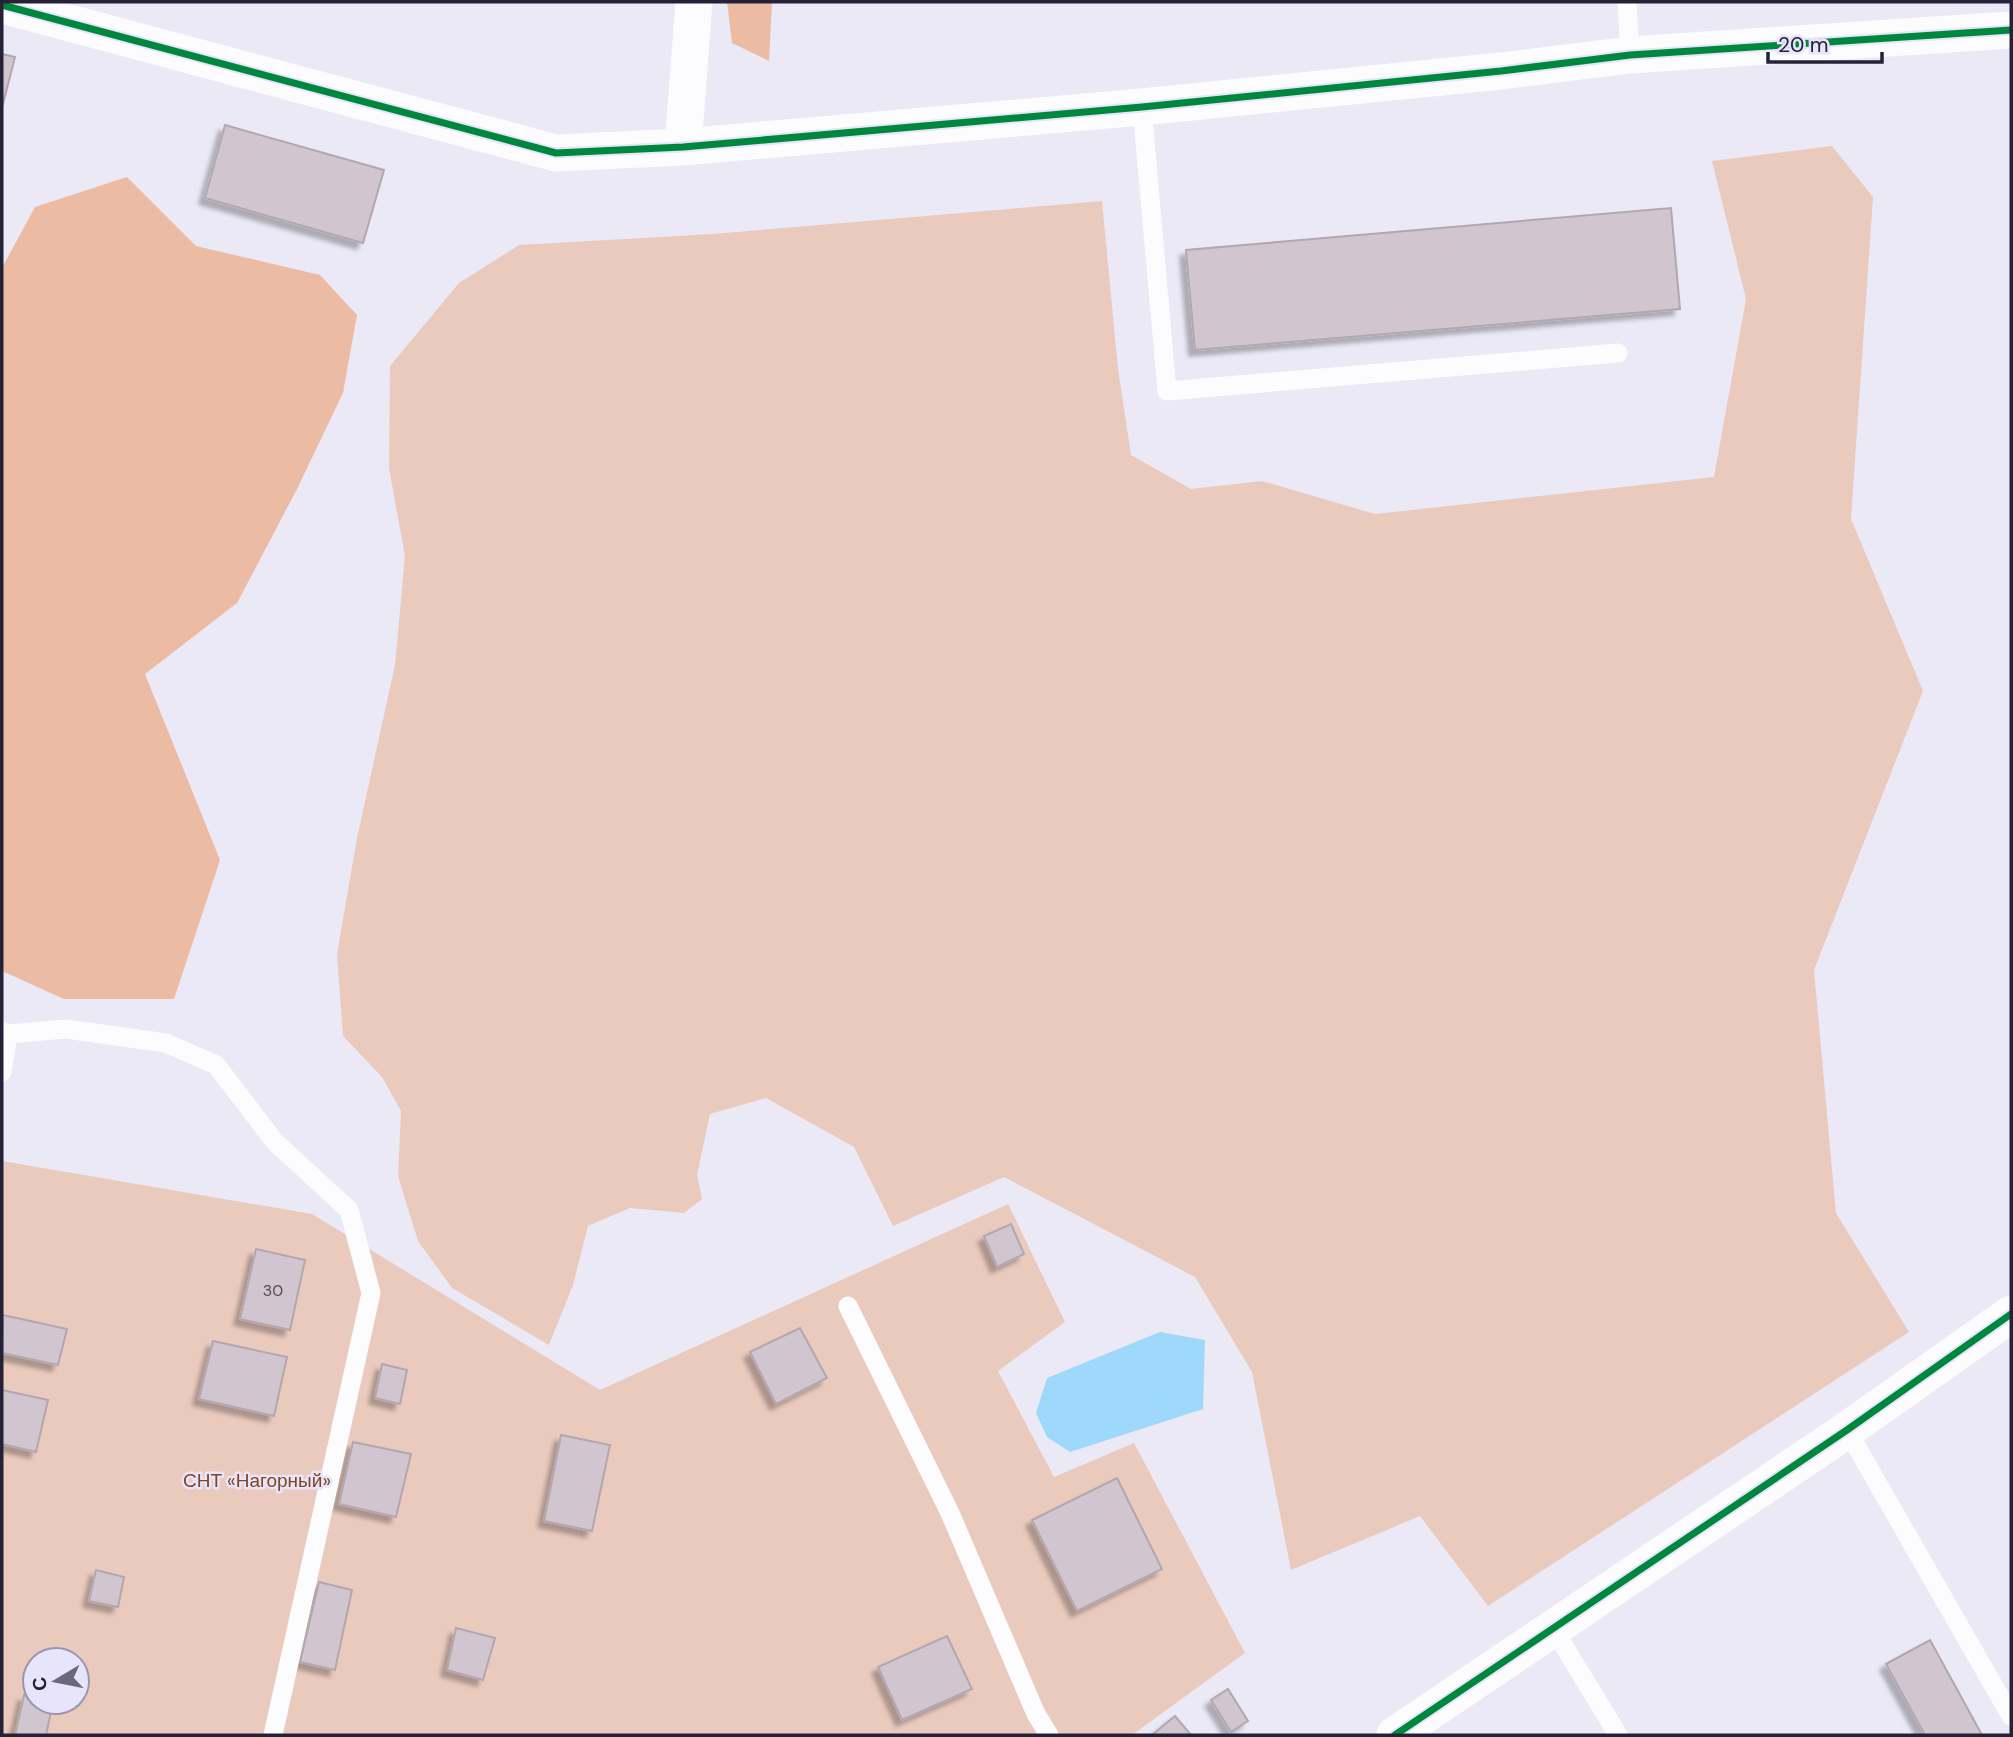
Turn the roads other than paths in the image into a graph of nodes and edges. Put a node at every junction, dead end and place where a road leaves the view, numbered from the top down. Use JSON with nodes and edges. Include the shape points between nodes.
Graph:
{"nodes":[{"id":1,"x":694,"y":2,"type":"edge"},
{"id":2,"x":1627,"y":2,"type":"edge"},
{"id":3,"x":2,"y":5,"type":"edge"},
{"id":4,"x":2011,"y":30,"type":"edge"},
{"id":5,"x":1630,"y":55,"type":"junction"},
{"id":6,"x":1142,"y":107,"type":"junction"},
{"id":7,"x":683,"y":147,"type":"junction"},
{"id":8,"x":1618,"y":354,"type":"dead end"},
{"id":9,"x":5,"y":1032,"type":"edge"},
{"id":10,"x":2,"y":1072,"type":"edge"},
{"id":11,"x":848,"y":1306,"type":"dead end"},
{"id":12,"x":2011,"y":1314,"type":"edge"},
{"id":13,"x":1847,"y":1430,"type":"junction"},
{"id":14,"x":1553,"y":1628,"type":"junction"},
{"id":15,"x":2011,"y":1716,"type":"edge"},
{"id":16,"x":273,"y":1735,"type":"edge"},
{"id":17,"x":1049,"y":1735,"type":"edge"},
{"id":18,"x":1395,"y":1735,"type":"edge"},
{"id":19,"x":1618,"y":1735,"type":"edge"}],
"edges":[{"from":1,"to":7,"type":"street"},
{"from":2,"to":5,"type":"lane"},
{"from":3,"to":7,"type":"street","via":[[556,153]]},
{"from":4,"to":5,"type":"street"},
{"from":5,"to":6,"type":"street"},
{"from":6,"to":7,"type":"street"},
{"from":6,"to":8,"type":"lane","via":[[1167,391]]},
{"from":9,"to":10,"type":"lane"},
{"from":9,"to":16,"type":"lane","via":[[66,1029],[166,1042],[216,1065],[275,1143],[349,1210],[371,1293]]},
{"from":11,"to":17,"type":"lane","via":[[950,1513]]},
{"from":12,"to":13,"type":"street"},
{"from":13,"to":14,"type":"street"},
{"from":13,"to":15,"type":"lane"},
{"from":14,"to":18,"type":"street"},
{"from":14,"to":19,"type":"lane"}]}
